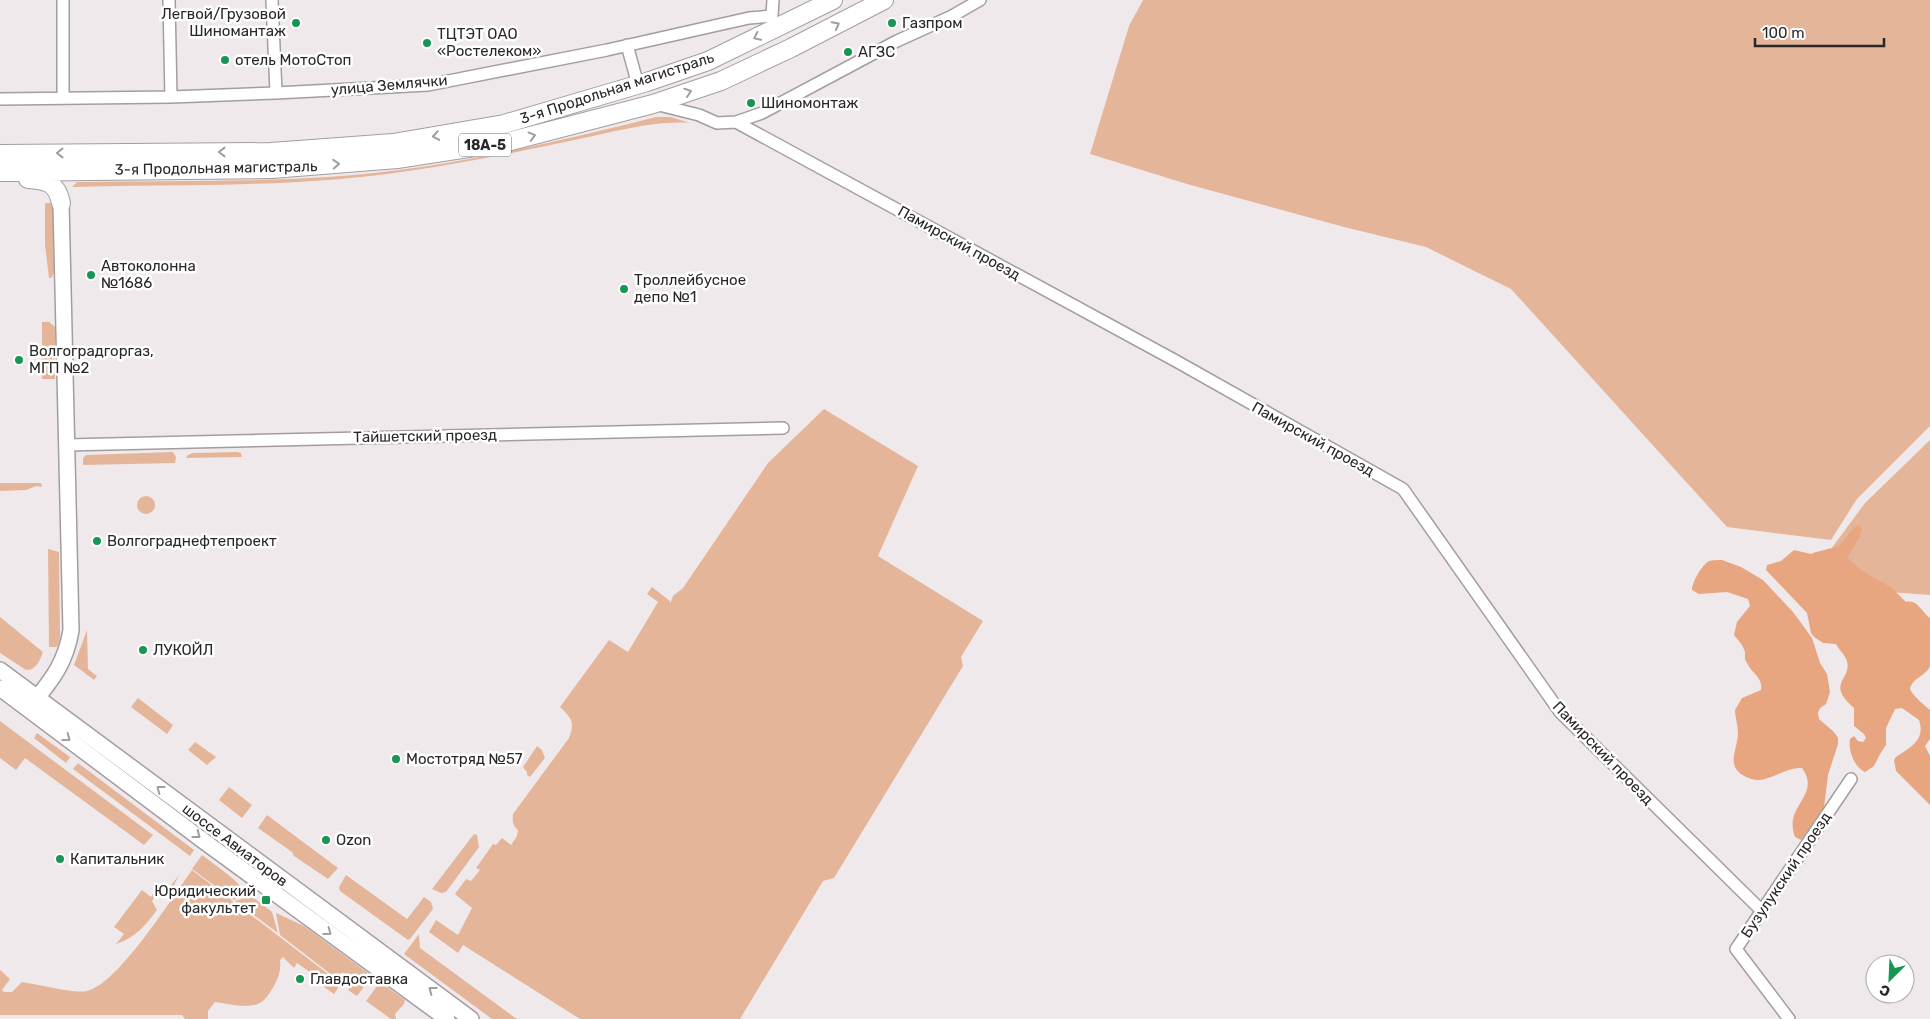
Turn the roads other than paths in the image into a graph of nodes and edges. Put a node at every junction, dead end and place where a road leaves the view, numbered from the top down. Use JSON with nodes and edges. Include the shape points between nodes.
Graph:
{"nodes":[{"id":1,"x":63,"y":0,"type":"edge"},
{"id":2,"x":169,"y":0,"type":"edge"},
{"id":3,"x":272,"y":0,"type":"edge"},
{"id":4,"x":832,"y":0,"type":"edge"},
{"id":5,"x":884,"y":0,"type":"edge"},
{"id":6,"x":980,"y":0,"type":"edge"},
{"id":7,"x":773,"y":8,"type":"edge"},
{"id":8,"x":805,"y":14,"type":"junction"},
{"id":9,"x":627,"y":45,"type":"junction"},
{"id":10,"x":638,"y":85,"type":"junction"},
{"id":11,"x":276,"y":93,"type":"junction"},
{"id":12,"x":171,"y":97,"type":"junction"},
{"id":13,"x":62,"y":98,"type":"junction"},
{"id":14,"x":0,"y":99,"type":"edge"},
{"id":15,"x":653,"y":104,"type":"junction"},
{"id":16,"x":736,"y":122,"type":"junction"},
{"id":17,"x":0,"y":154,"type":"edge"},
{"id":18,"x":109,"y":170,"type":"junction"},
{"id":19,"x":0,"y":172,"type":"edge"},
{"id":20,"x":0,"y":177,"type":"edge"},
{"id":21,"x":61,"y":203,"type":"junction"},
{"id":22,"x":783,"y":428,"type":"dead end"},
{"id":23,"x":67,"y":445,"type":"junction"},
{"id":24,"x":0,"y":670,"type":"edge"},
{"id":25,"x":0,"y":688,"type":"edge"},
{"id":26,"x":38,"y":697,"type":"junction"},
{"id":27,"x":28,"y":709,"type":"junction"},
{"id":28,"x":1851,"y":779,"type":"dead end"},
{"id":29,"x":1762,"y":911,"type":"junction"},
{"id":30,"x":447,"y":1019,"type":"edge"},
{"id":31,"x":471,"y":1019,"type":"edge"},
{"id":32,"x":1789,"y":1019,"type":"edge"}],
"edges":[{"from":1,"to":13,"type":"street"},
{"from":2,"to":12,"type":"street"},
{"from":3,"to":11,"type":"street"},
{"from":4,"to":8,"type":"highway","name":"3-я Продольная магистраль","number":"18А-5"},
{"from":15,"to":5,"type":"highway","name":"3-я Продольная магистраль","number":"18А-5","one_way":true,"via":[[721,81]]},
{"from":6,"to":16,"type":"street","via":[[762,113]]},
{"from":7,"to":8,"type":"highway"},
{"from":7,"to":9,"type":"street","name":"улица Землячки","via":[[749,18]]},
{"from":8,"to":10,"type":"highway","name":"3-я Продольная магистраль","number":"18А-5","one_way":true,"via":[[708,61]]},
{"from":9,"to":10,"type":"street"},
{"from":9,"to":11,"type":"street","name":"улица Землячки","via":[[428,85]]},
{"from":10,"to":17,"type":"highway","name":"3-я Продольная магистраль","number":"18А-5","one_way":true,"via":[[504,124],[393,143],[271,152]]},
{"from":11,"to":12,"type":"street","name":"улица Землячки"},
{"from":12,"to":13,"type":"street","name":"улица Землячки"},
{"from":13,"to":14,"type":"street","name":"улица Землячки"},
{"from":15,"to":16,"type":"street","via":[[718,123]]},
{"from":18,"to":15,"type":"highway","name":"3-я Продольная магистраль","number":"18А-5","one_way":true,"via":[[272,169],[397,159],[507,142]]},
{"from":16,"to":29,"type":"street","name":"Памирский проезд","via":[[1403,489],[1560,712]]},
{"from":18,"to":19,"type":"highway","name":"3-я Продольная магистраль","number":"18А-5"},
{"from":18,"to":21,"type":"highway","via":[[68,181]]},
{"from":20,"to":21,"type":"highway","via":[[49,183],[59,192]]},
{"from":21,"to":23,"type":"main road"},
{"from":22,"to":23,"type":"street","name":"Тайшетский проезд"},
{"from":23,"to":26,"type":"main road","via":[[71,630],[63,662]]},
{"from":24,"to":26,"type":"main road","name":"шоссе Авиаторов"},
{"from":25,"to":27,"type":"main road","name":"шоссе Авиаторов"},
{"from":26,"to":27,"type":"main road"},
{"from":31,"to":26,"type":"main road","name":"шоссе Авиаторов","one_way":true},
{"from":27,"to":30,"type":"main road","name":"шоссе Авиаторов","one_way":true},
{"from":28,"to":29,"type":"street","name":"Бузулукский проезд"},
{"from":29,"to":32,"type":"street","name":"Бузулукский проезд","via":[[1736,949]]}]}
